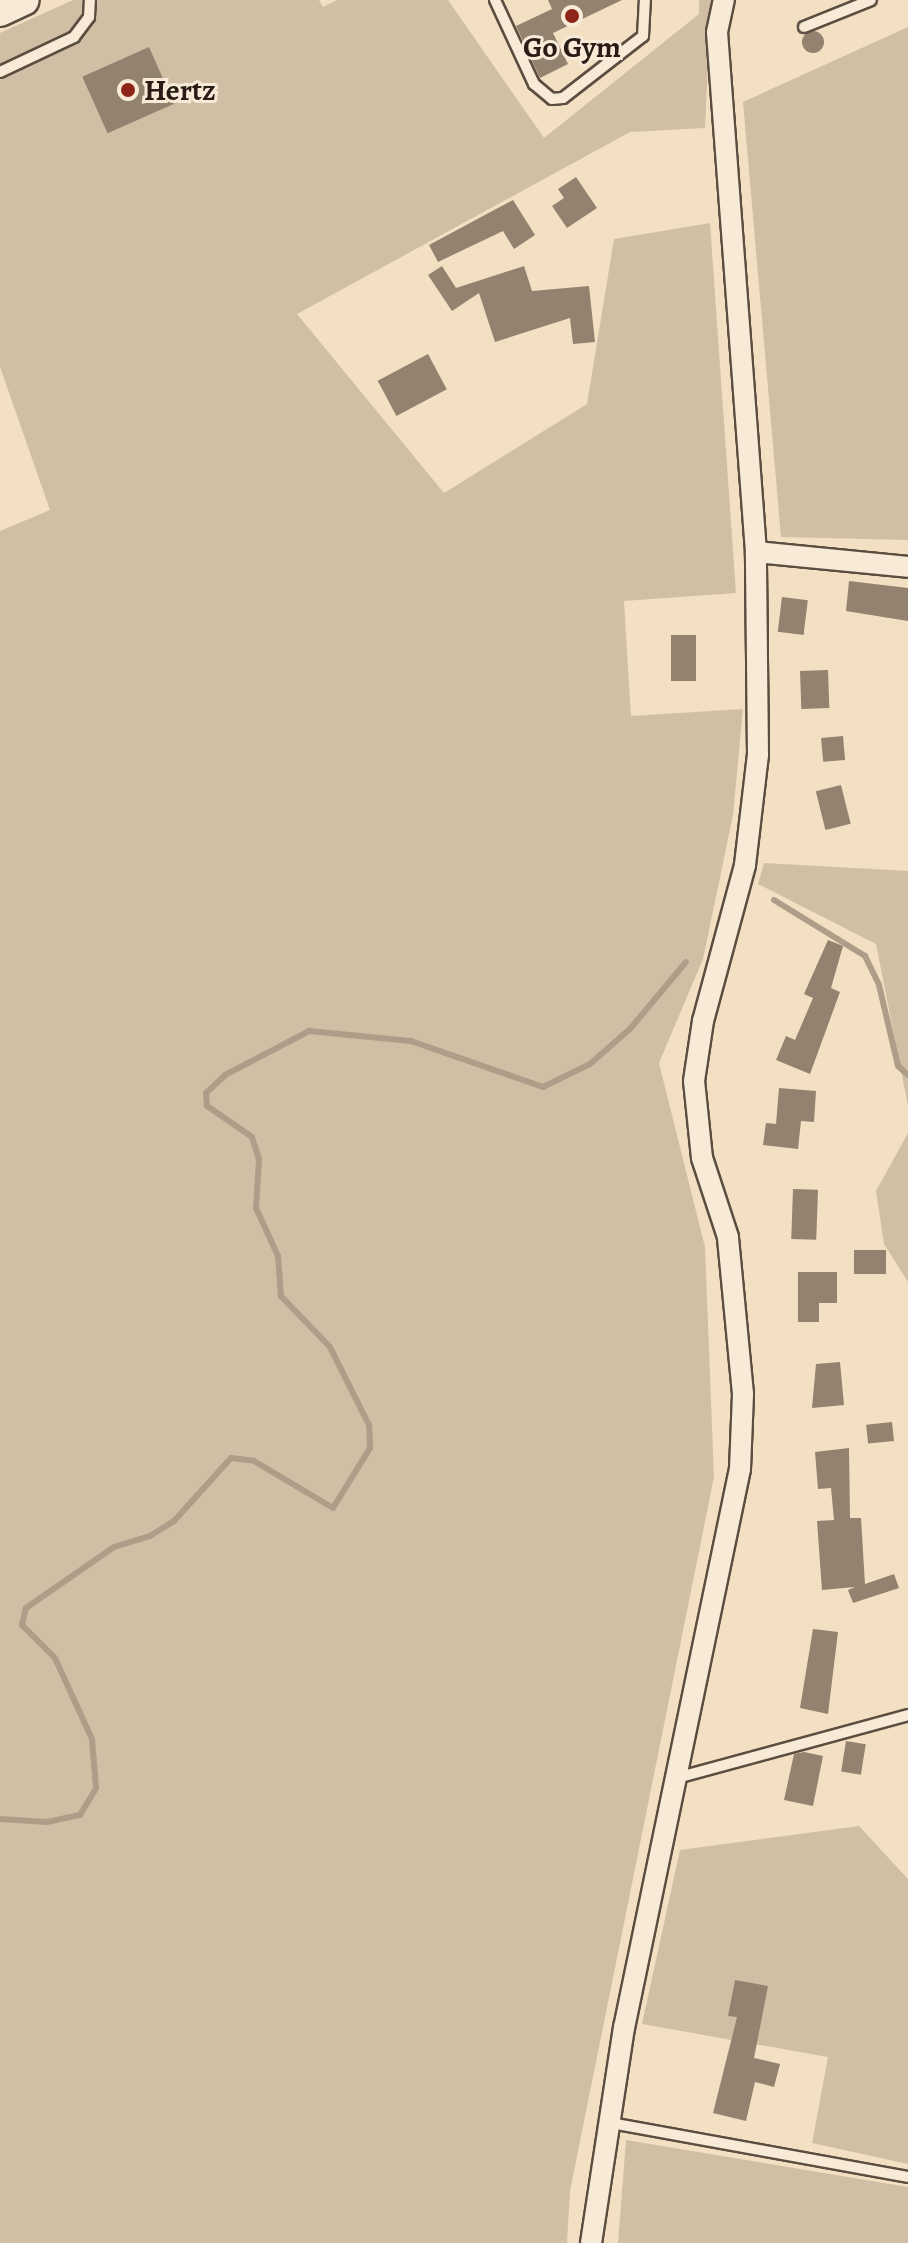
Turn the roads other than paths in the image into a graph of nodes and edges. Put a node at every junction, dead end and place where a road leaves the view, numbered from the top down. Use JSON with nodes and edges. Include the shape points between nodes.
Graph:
{"nodes":[{"id":1,"x":24,"y":0,"type":"edge"},
{"id":2,"x":90,"y":0,"type":"edge"},
{"id":3,"x":495,"y":0,"type":"edge"},
{"id":4,"x":645,"y":0,"type":"edge"},
{"id":5,"x":724,"y":0,"type":"edge"},
{"id":6,"x":871,"y":0,"type":"edge"},
{"id":7,"x":0,"y":11,"type":"edge"},
{"id":8,"x":804,"y":27,"type":"dead end"},
{"id":9,"x":0,"y":72,"type":"edge"},
{"id":10,"x":756,"y":552,"type":"junction"},
{"id":11,"x":908,"y":567,"type":"edge"},
{"id":12,"x":908,"y":1715,"type":"edge"},
{"id":13,"x":680,"y":1777,"type":"junction"},
{"id":14,"x":611,"y":2123,"type":"junction"},
{"id":15,"x":908,"y":2177,"type":"edge"},
{"id":16,"x":591,"y":2243,"type":"edge"}],
"edges":[{"from":1,"to":7,"type":"main road"},
{"from":2,"to":9,"type":"lane","via":[[89,17],[74,37]]},
{"from":3,"to":4,"type":"lane","via":[[534,84],[552,99],[563,98],[643,36]]},
{"from":5,"to":10,"type":"street","via":[[717,32]]},
{"from":6,"to":8,"type":"lane"},
{"from":10,"to":11,"type":"street"},
{"from":10,"to":13,"type":"street","via":[[758,755],[745,865],[703,1021],[694,1081],[702,1158],[728,1237],[743,1394],[740,1469]]},
{"from":12,"to":13,"type":"lane"},
{"from":13,"to":14,"type":"street","via":[[624,2028]]},
{"from":14,"to":15,"type":"lane"},
{"from":14,"to":16,"type":"street"}]}
